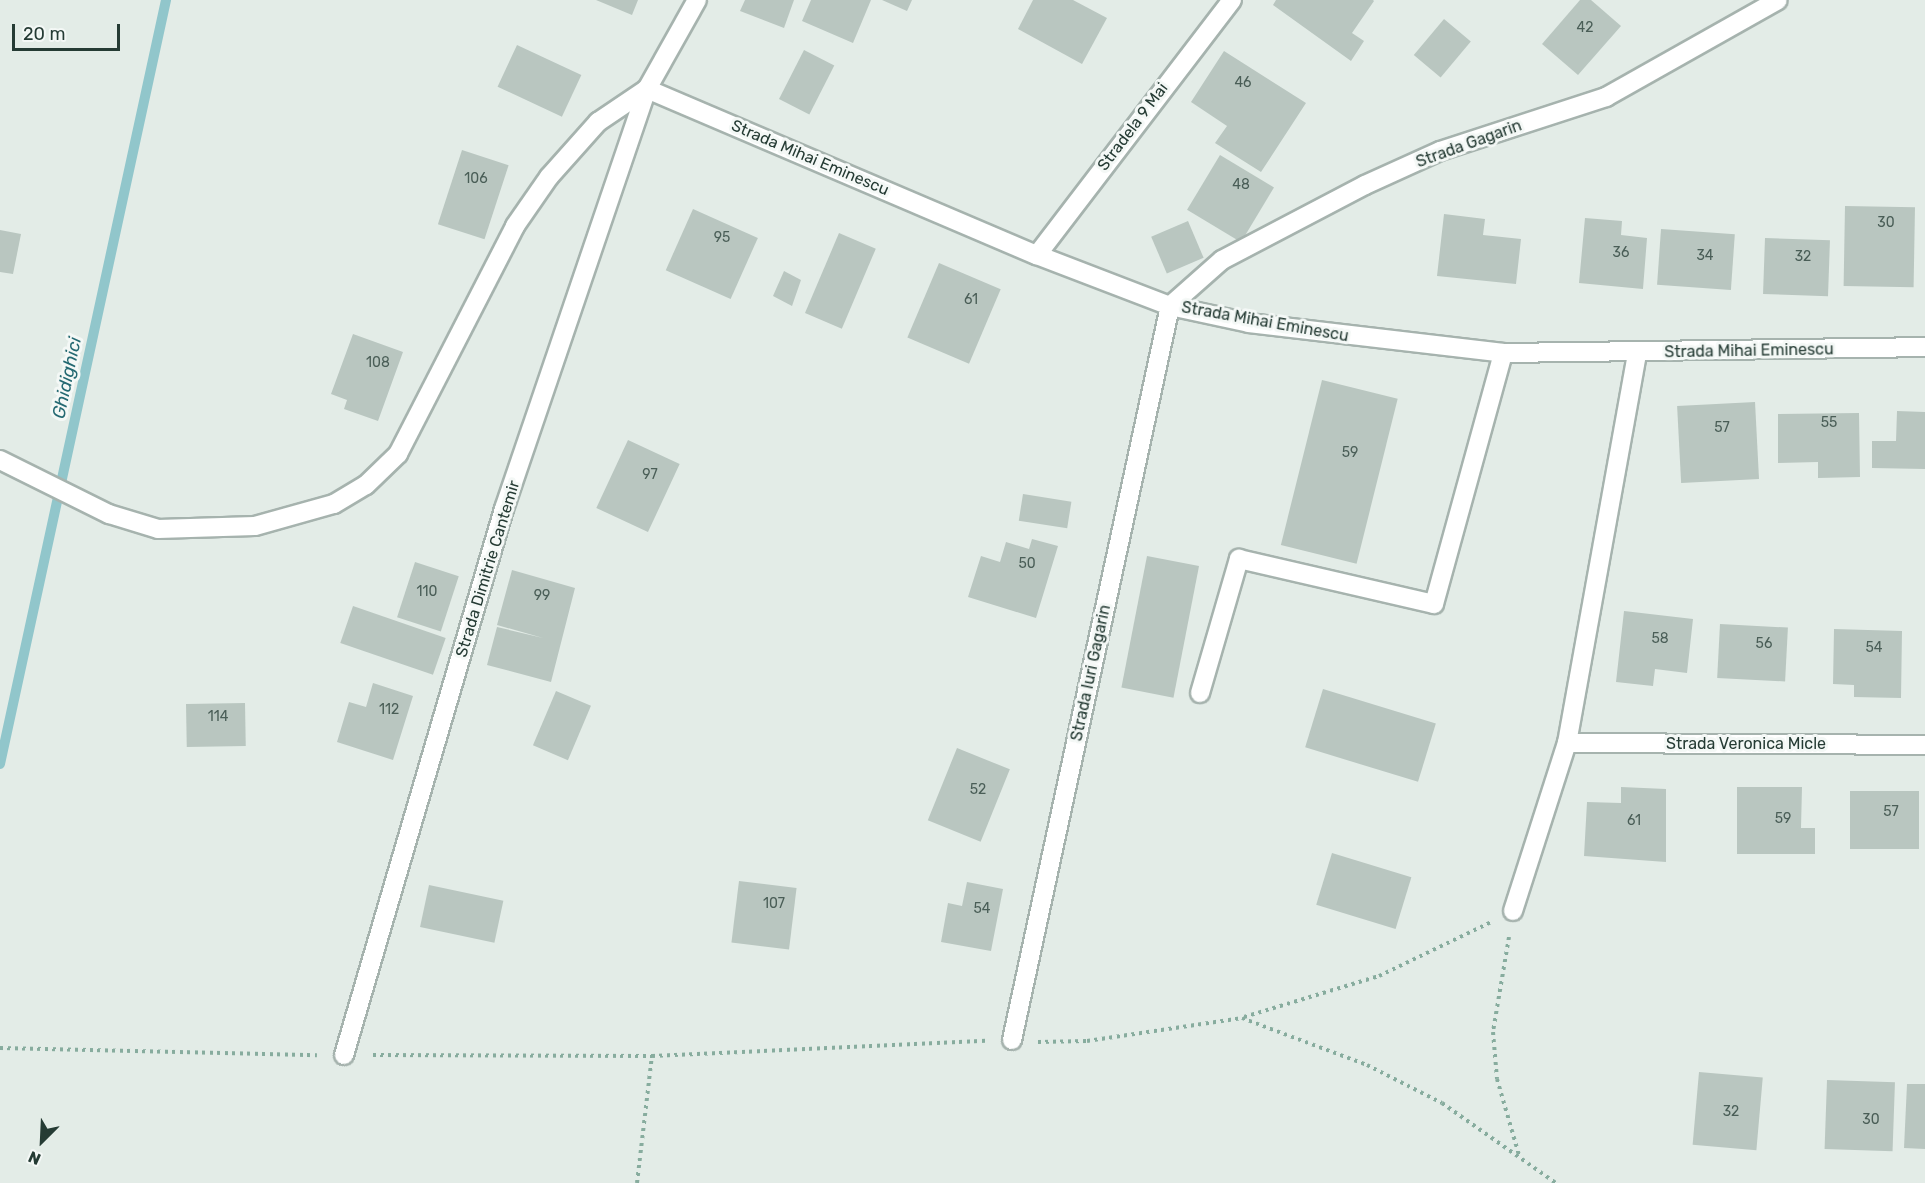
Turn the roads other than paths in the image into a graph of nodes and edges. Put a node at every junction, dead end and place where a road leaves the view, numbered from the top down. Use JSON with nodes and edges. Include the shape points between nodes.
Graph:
{"nodes":[{"id":1,"x":697,"y":0,"type":"edge"},
{"id":2,"x":1232,"y":0,"type":"edge"},
{"id":3,"x":1778,"y":0,"type":"edge"},
{"id":4,"x":647,"y":88,"type":"junction"},
{"id":5,"x":1037,"y":255,"type":"junction"},
{"id":6,"x":1170,"y":306,"type":"junction"},
{"id":7,"x":1925,"y":347,"type":"edge"},
{"id":8,"x":1503,"y":352,"type":"junction"},
{"id":9,"x":1637,"y":353,"type":"junction"},
{"id":10,"x":0,"y":460,"type":"edge"},
{"id":11,"x":1200,"y":693,"type":"dead end"},
{"id":12,"x":1567,"y":743,"type":"junction"},
{"id":13,"x":1925,"y":745,"type":"edge"},
{"id":14,"x":1513,"y":912,"type":"road end"},
{"id":15,"x":1012,"y":1040,"type":"road end"},
{"id":16,"x":344,"y":1055,"type":"road end"}],
"edges":[{"from":1,"to":4,"type":"street","name":"Strada Dimitrie Cantemir"},
{"from":2,"to":5,"type":"street","name":"Stradela 9 Mai"},
{"from":3,"to":6,"type":"street","name":"Strada Gagarin","via":[[1606,97],[1440,151],[1365,185],[1222,260]]},
{"from":4,"to":5,"type":"street","name":"Strada Mihai Eminescu"},
{"from":4,"to":10,"type":"street","name":"Strada Dimitrie Cantemir","via":[[598,122],[549,177],[515,226],[423,416],[398,454],[366,485],[334,504],[255,526],[158,529],[109,514]]},
{"from":4,"to":16,"type":"street","name":"Strada Dimitrie Cantemir","via":[[504,509]]},
{"from":5,"to":6,"type":"street","name":"Strada Mihai Eminescu"},
{"from":6,"to":8,"type":"street","name":"Strada Mihai Eminescu","via":[[1346,337]]},
{"from":6,"to":15,"type":"street","name":"Strada Iuri Gagarin"},
{"from":7,"to":9,"type":"street","name":"Strada Mihai Eminescu"},
{"from":8,"to":9,"type":"street","name":"Strada Mihai Eminescu"},
{"from":8,"to":11,"type":"street","via":[[1434,604],[1239,559]]},
{"from":9,"to":12,"type":"street"},
{"from":12,"to":13,"type":"street","name":"Strada Veronica Micle"},
{"from":12,"to":14,"type":"street"}]}
